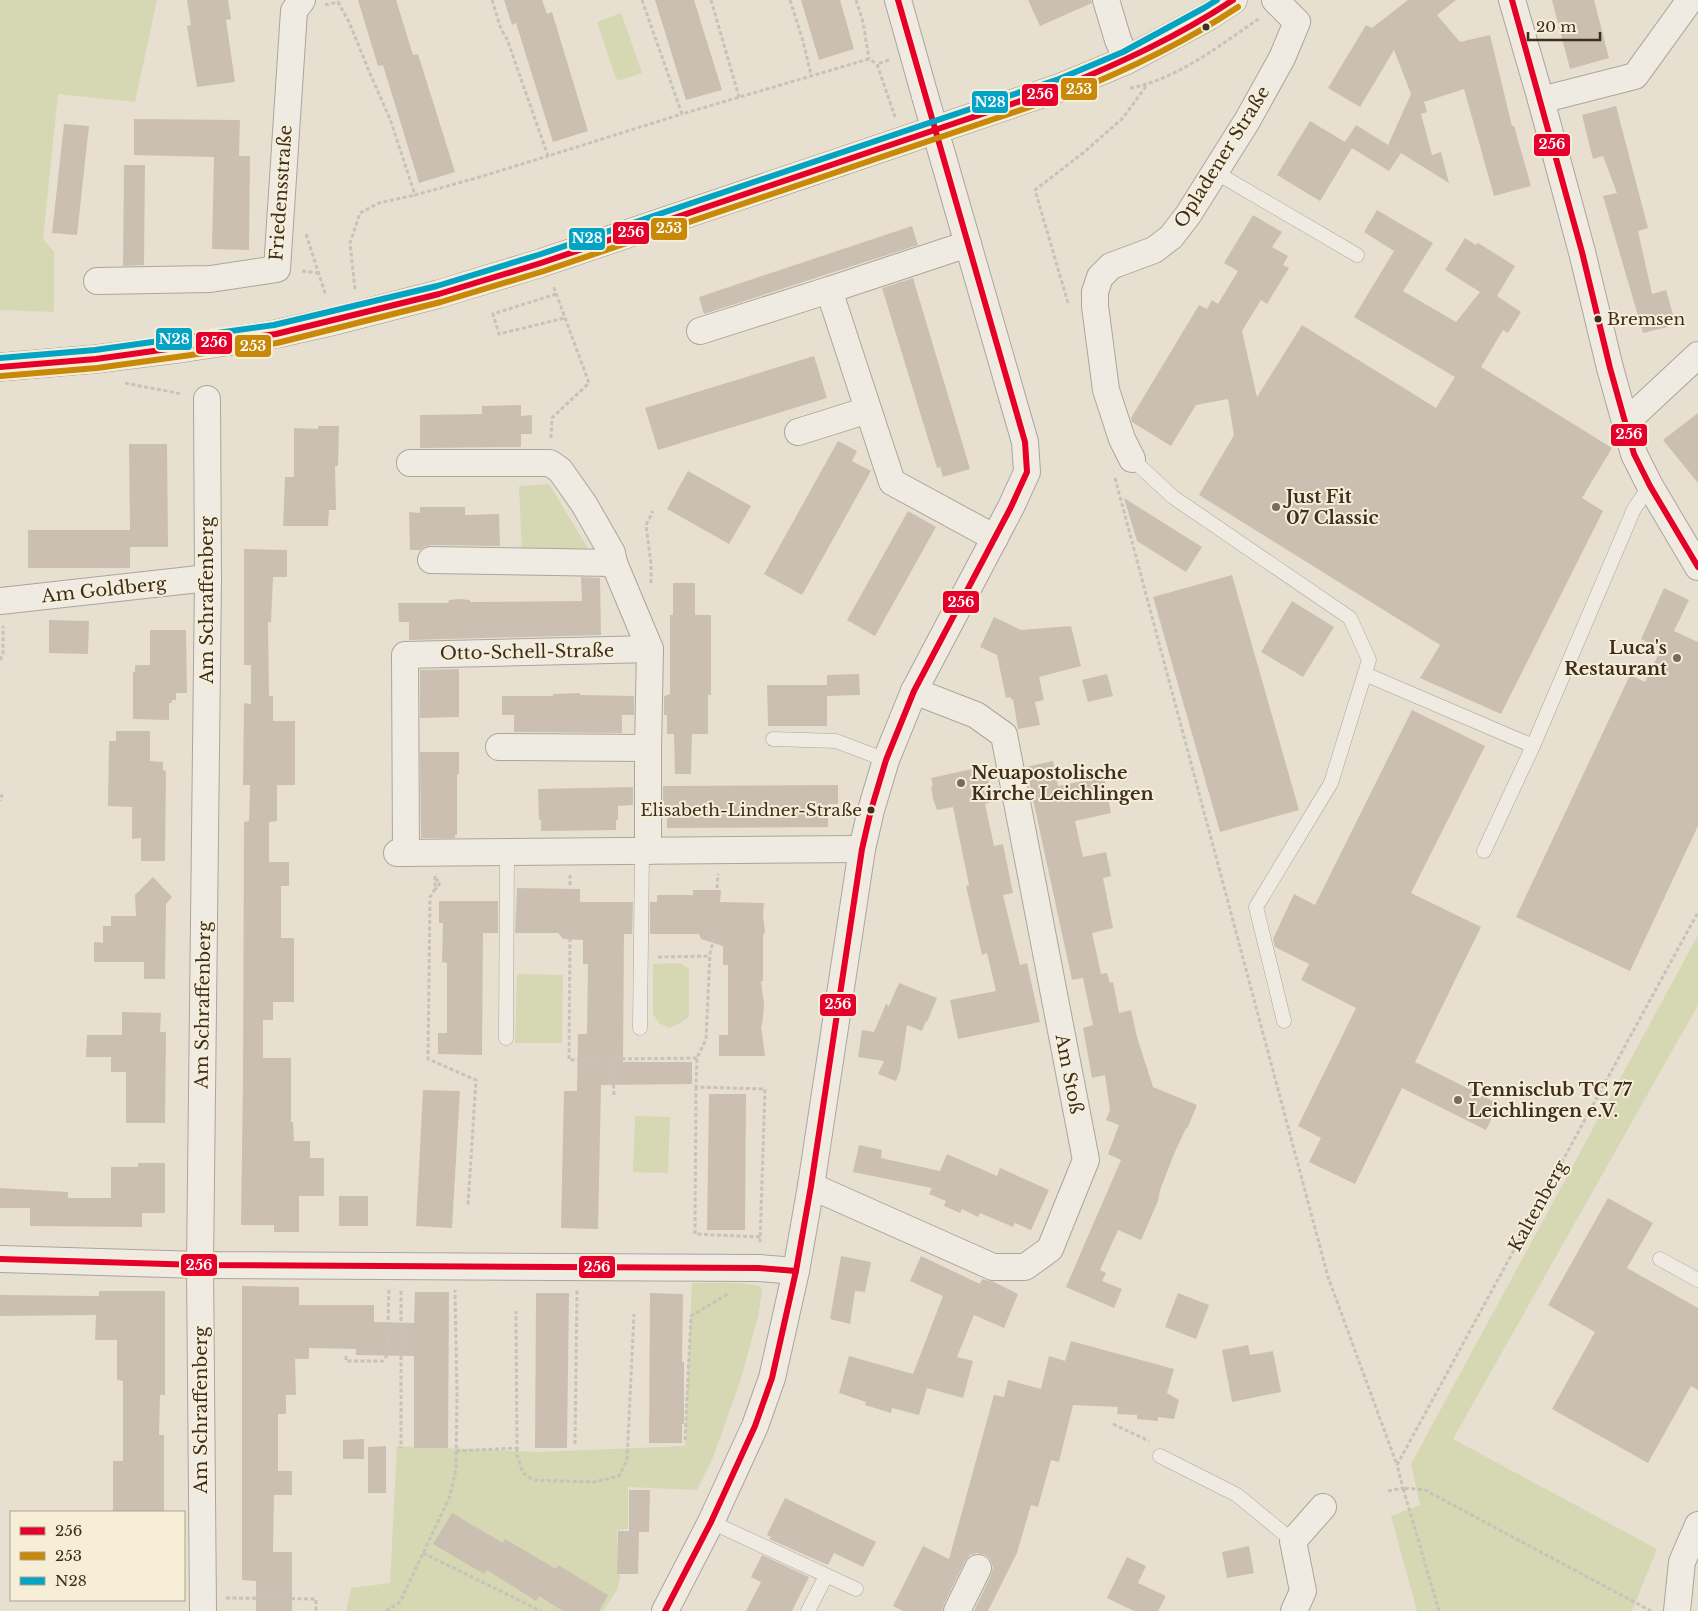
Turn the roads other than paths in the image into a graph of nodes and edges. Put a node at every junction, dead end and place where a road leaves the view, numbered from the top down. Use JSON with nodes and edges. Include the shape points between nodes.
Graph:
{"nodes":[{"id":1,"x":898,"y":0,"type":"edge"},
{"id":2,"x":1106,"y":0,"type":"edge"},
{"id":3,"x":1233,"y":0,"type":"edge"},
{"id":4,"x":1274,"y":0,"type":"edge"},
{"id":5,"x":1512,"y":0,"type":"edge"},
{"id":6,"x":1690,"y":0,"type":"edge"},
{"id":7,"x":298,"y":6,"type":"edge"},
{"id":8,"x":1127,"y":60,"type":"junction"},
{"id":9,"x":1541,"y":100,"type":"junction"},
{"id":10,"x":1215,"y":172,"type":"junction"},
{"id":11,"x":968,"y":244,"type":"junction"},
{"id":12,"x":1357,"y":255,"type":"dead end"},
{"id":13,"x":97,"y":281,"type":"dead end"},
{"id":14,"x":829,"y":290,"type":"junction"},
{"id":15,"x":700,"y":331,"type":"dead end"},
{"id":16,"x":1698,"y":355,"type":"edge"},
{"id":17,"x":0,"y":367,"type":"edge"},
{"id":18,"x":208,"y":399,"type":"road end"},
{"id":19,"x":868,"y":410,"type":"junction"},
{"id":20,"x":1625,"y":423,"type":"junction"},
{"id":21,"x":798,"y":432,"type":"dead end"},
{"id":22,"x":410,"y":463,"type":"dead end"},
{"id":23,"x":1123,"y":468,"type":"joint"},
{"id":24,"x":1650,"y":486,"type":"junction"},
{"id":25,"x":995,"y":538,"type":"junction"},
{"id":26,"x":431,"y":560,"type":"dead end"},
{"id":27,"x":614,"y":563,"type":"junction"},
{"id":28,"x":1698,"y":567,"type":"edge"},
{"id":29,"x":208,"y":578,"type":"junction"},
{"id":30,"x":1,"y":601,"type":"edge"},
{"id":31,"x":650,"y":649,"type":"junction"},
{"id":32,"x":1365,"y":674,"type":"junction"},
{"id":33,"x":914,"y":691,"type":"junction"},
{"id":34,"x":773,"y":739,"type":"dead end"},
{"id":35,"x":1533,"y":746,"type":"junction"},
{"id":36,"x":499,"y":747,"type":"dead end"},
{"id":37,"x":648,"y":748,"type":"junction"},
{"id":38,"x":886,"y":760,"type":"junction"},
{"id":39,"x":862,"y":849,"type":"junction"},
{"id":40,"x":645,"y":851,"type":"junction"},
{"id":41,"x":1484,"y":851,"type":"dead end"},
{"id":42,"x":507,"y":852,"type":"junction"},
{"id":43,"x":1284,"y":1020,"type":"dead end"},
{"id":44,"x":640,"y":1028,"type":"dead end"},
{"id":45,"x":506,"y":1038,"type":"dead end"},
{"id":46,"x":811,"y":1186,"type":"junction"},
{"id":47,"x":0,"y":1259,"type":"edge"},
{"id":48,"x":1660,"y":1259,"type":"dead end"},
{"id":49,"x":200,"y":1265,"type":"junction"},
{"id":50,"x":796,"y":1270,"type":"junction"},
{"id":51,"x":1698,"y":1280,"type":"edge"},
{"id":52,"x":1160,"y":1456,"type":"road end"},
{"id":53,"x":1322,"y":1507,"type":"dead end"},
{"id":54,"x":711,"y":1522,"type":"junction"},
{"id":55,"x":1698,"y":1525,"type":"edge"},
{"id":56,"x":1292,"y":1540,"type":"junction"},
{"id":57,"x":978,"y":1568,"type":"dead end"},
{"id":58,"x":826,"y":1576,"type":"junction"},
{"id":59,"x":856,"y":1589,"type":"dead end"},
{"id":60,"x":203,"y":1604,"type":"edge"},
{"id":61,"x":665,"y":1611,"type":"edge"},
{"id":62,"x":808,"y":1611,"type":"edge"},
{"id":63,"x":957,"y":1611,"type":"edge"},
{"id":64,"x":1294,"y":1611,"type":"edge"},
{"id":65,"x":1676,"y":1611,"type":"edge"}],
"edges":[{"from":1,"to":11,"type":"street","bridge":true},
{"from":2,"to":8,"type":"street"},
{"from":3,"to":8,"type":"main road"},
{"from":4,"to":10,"type":"street","name":"Opladener Straße","via":[[1297,22],[1282,58]]},
{"from":5,"to":9,"type":"street"},
{"from":6,"to":9,"type":"street","via":[[1635,76]]},
{"from":7,"to":13,"type":"street","name":"Friedensstraße","via":[[277,269],[210,279]]},
{"from":8,"to":17,"type":"main road","via":[[1023,101],[542,263],[439,294],[276,334],[135,354]]},
{"from":9,"to":20,"type":"street"},
{"from":10,"to":12,"type":"lane"},
{"from":10,"to":23,"type":"street","name":"Opladener Straße","via":[[1171,237],[1154,250],[1111,266],[1100,277],[1095,292],[1106,390],[1119,430]]},
{"from":11,"to":14,"type":"street"},
{"from":11,"to":25,"type":"street","via":[[1025,442],[1027,472]]},
{"from":14,"to":15,"type":"street"},
{"from":14,"to":19,"type":"street"},
{"from":16,"to":20,"type":"street"},
{"from":18,"to":29,"type":"street","name":"Am Schraffenberg"},
{"from":19,"to":21,"type":"street"},
{"from":19,"to":25,"type":"street","via":[[892,482]]},
{"from":20,"to":24,"type":"street","via":[[1634,454]]},
{"from":22,"to":27,"type":"street","via":[[550,463],[560,470],[584,504],[612,553]]},
{"from":23,"to":32,"type":"lane","via":[[1173,497],[1350,618],[1369,660]]},
{"from":24,"to":28,"type":"street"},
{"from":24,"to":35,"type":"lane","via":[[1634,509]]},
{"from":25,"to":33,"type":"street"},
{"from":26,"to":27,"type":"street"},
{"from":27,"to":31,"type":"street"},
{"from":29,"to":30,"type":"street","name":"Am Goldberg"},
{"from":29,"to":49,"type":"street","name":"Am Schraffenberg"},
{"from":31,"to":37,"type":"street"},
{"from":31,"to":42,"type":"street","name":"Otto-Schell-Straße","via":[[405,655],[402,853]]},
{"from":32,"to":35,"type":"lane"},
{"from":32,"to":43,"type":"lane","via":[[1331,783],[1256,907]]},
{"from":33,"to":38,"type":"street"},
{"from":33,"to":46,"type":"street","name":"Am Stoß","via":[[976,715],[1004,736],[1086,1160],[1050,1249],[1025,1267],[993,1267]]},
{"from":34,"to":38,"type":"lane","via":[[836,741]]},
{"from":35,"to":41,"type":"lane"},
{"from":36,"to":37,"type":"street"},
{"from":37,"to":40,"type":"street"},
{"from":38,"to":39,"type":"street"},
{"from":39,"to":40,"type":"street"},
{"from":39,"to":46,"type":"street"},
{"from":40,"to":42,"type":"street"},
{"from":40,"to":44,"type":"lane"},
{"from":42,"to":45,"type":"lane"},
{"from":46,"to":50,"type":"street"},
{"from":47,"to":49,"type":"street"},
{"from":48,"to":51,"type":"lane"},
{"from":49,"to":50,"type":"street"},
{"from":49,"to":60,"type":"street","name":"Am Schraffenberg"},
{"from":50,"to":54,"type":"street","via":[[772,1378],[755,1426]]},
{"from":52,"to":56,"type":"lane","via":[[1237,1495]]},
{"from":53,"to":56,"type":"street"},
{"from":54,"to":58,"type":"lane"},
{"from":54,"to":61,"type":"street"},
{"from":55,"to":65,"type":"street","via":[[1682,1562]]},
{"from":56,"to":64,"type":"street","via":[[1303,1591]]},
{"from":57,"to":63,"type":"street"},
{"from":58,"to":59,"type":"lane"},
{"from":58,"to":62,"type":"lane"}]}
